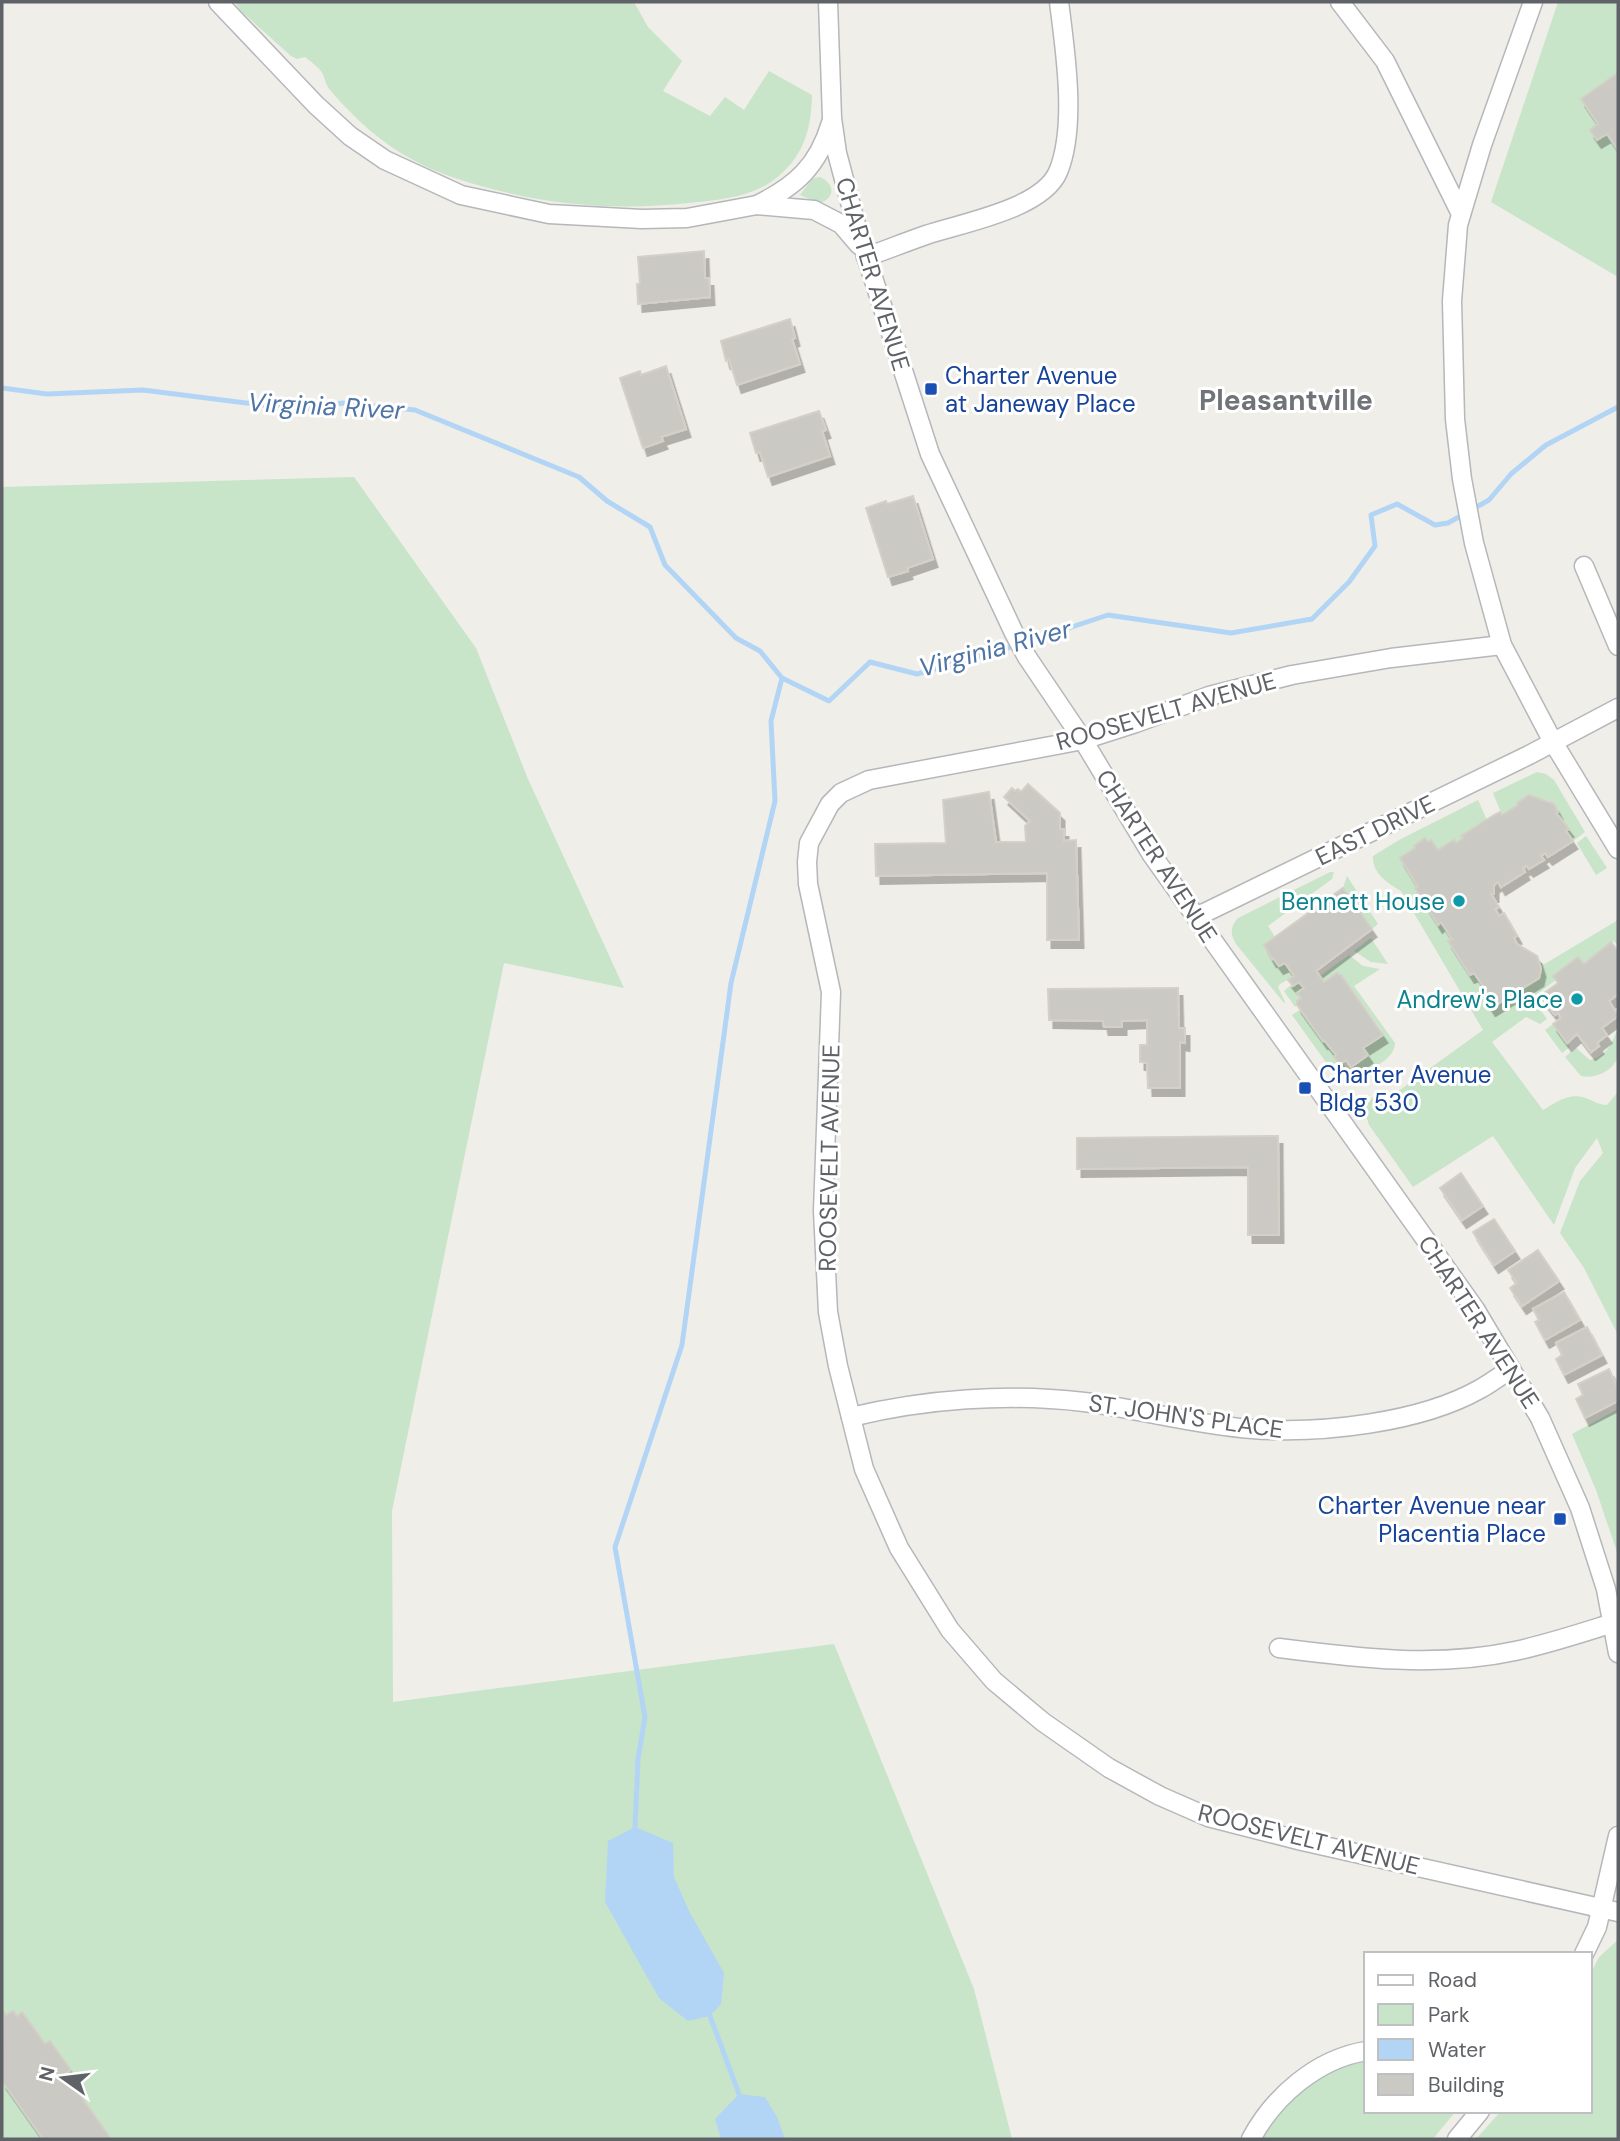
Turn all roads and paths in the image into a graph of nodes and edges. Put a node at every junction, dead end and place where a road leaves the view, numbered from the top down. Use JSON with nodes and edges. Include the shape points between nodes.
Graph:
{"nodes":[{"id":1,"x":218,"y":2,"type":"edge"},
{"id":2,"x":828,"y":2,"type":"edge"},
{"id":3,"x":1059,"y":2,"type":"edge"},
{"id":4,"x":1340,"y":2,"type":"edge"},
{"id":5,"x":1534,"y":2,"type":"edge"},
{"id":6,"x":832,"y":118,"type":"junction"},
{"id":7,"x":757,"y":205,"type":"junction"},
{"id":8,"x":1461,"y":214,"type":"junction"},
{"id":9,"x":866,"y":257,"type":"junction"},
{"id":10,"x":1584,"y":566,"type":"dead end"},
{"id":11,"x":1502,"y":645,"type":"junction"},
{"id":12,"x":1618,"y":646,"type":"edge"},
{"id":13,"x":1618,"y":708,"type":"edge"},
{"id":14,"x":1083,"y":740,"type":"junction"},
{"id":15,"x":1553,"y":742,"type":"junction"},
{"id":16,"x":1618,"y":849,"type":"edge"},
{"id":17,"x":1196,"y":917,"type":"junction"},
{"id":18,"x":1511,"y":1369,"type":"junction"},
{"id":19,"x":851,"y":1417,"type":"junction"},
{"id":20,"x":1613,"y":1623,"type":"junction"},
{"id":21,"x":1279,"y":1648,"type":"dead end"},
{"id":22,"x":1618,"y":1653,"type":"edge"},
{"id":23,"x":1618,"y":1836,"type":"edge"},
{"id":24,"x":1610,"y":1910,"type":"edge"},
{"id":25,"x":1585,"y":1952,"type":"edge"},
{"id":26,"x":1364,"y":2052,"type":"edge"},
{"id":27,"x":1478,"y":2113,"type":"edge"},
{"id":28,"x":1251,"y":2139,"type":"edge"},
{"id":29,"x":1457,"y":2139,"type":"edge"}],
"edges":[{"from":1,"to":7,"type":"street","via":[[351,136],[385,160],[461,195],[549,215],[642,219],[687,218]]},
{"from":2,"to":6,"type":"street","name":"CHARTER AVENUE"},
{"from":3,"to":9,"type":"street","via":[[1068,137],[1057,174],[1036,196],[1009,210]]},
{"from":4,"to":8,"type":"street","via":[[1385,61]]},
{"from":5,"to":8,"type":"street"},
{"from":6,"to":7,"type":"street","via":[[822,147],[805,173],[783,192]]},
{"from":6,"to":9,"type":"street","name":"CHARTER AVENUE"},
{"from":7,"to":9,"type":"street","via":[[814,210],[841,224]]},
{"from":8,"to":11,"type":"street","via":[[1452,301],[1455,419],[1472,533]]},
{"from":9,"to":14,"type":"street","name":"CHARTER AVENUE","via":[[930,454],[1014,633]]},
{"from":10,"to":12,"type":"street"},
{"from":11,"to":14,"type":"street","name":"ROOSEVELT AVENUE","via":[[1292,675],[1209,696]]},
{"from":11,"to":15,"type":"street"},
{"from":13,"to":15,"type":"street","name":"EAST DRIVE"},
{"from":14,"to":17,"type":"street","name":"CHARTER AVENUE","via":[[1152,855]]},
{"from":14,"to":19,"type":"street","name":"ROOSEVELT AVENUE","via":[[869,780],[841,793],[830,804],[809,843],[808,884],[831,992],[823,1211],[828,1312]]},
{"from":15,"to":16,"type":"street"},
{"from":15,"to":17,"type":"street","name":"EAST DRIVE"},
{"from":17,"to":18,"type":"street","name":"CHARTER AVENUE","via":[[1475,1309]]},
{"from":18,"to":19,"type":"street","name":"ST. JOHN'S PLACE","via":[[1478,1390],[1418,1413],[1306,1431],[1250,1429],[1082,1402],[1031,1399],[962,1400]]},
{"from":18,"to":20,"type":"street","name":"CHARTER AVENUE","via":[[1540,1418],[1580,1508]]},
{"from":19,"to":24,"type":"street","name":"ROOSEVELT AVENUE","via":[[864,1469],[899,1548],[950,1630],[994,1681],[1109,1768],[1208,1817]]},
{"from":20,"to":21,"type":"street","via":[[1514,1652],[1474,1658],[1351,1658]]},
{"from":20,"to":22,"type":"street","name":"CHARTER AVENUE"},
{"from":23,"to":24,"type":"street"},
{"from":24,"to":25,"type":"street"},
{"from":26,"to":28,"type":"street","via":[[1337,2059],[1297,2083],[1271,2108]]},
{"from":27,"to":29,"type":"street"}]}
